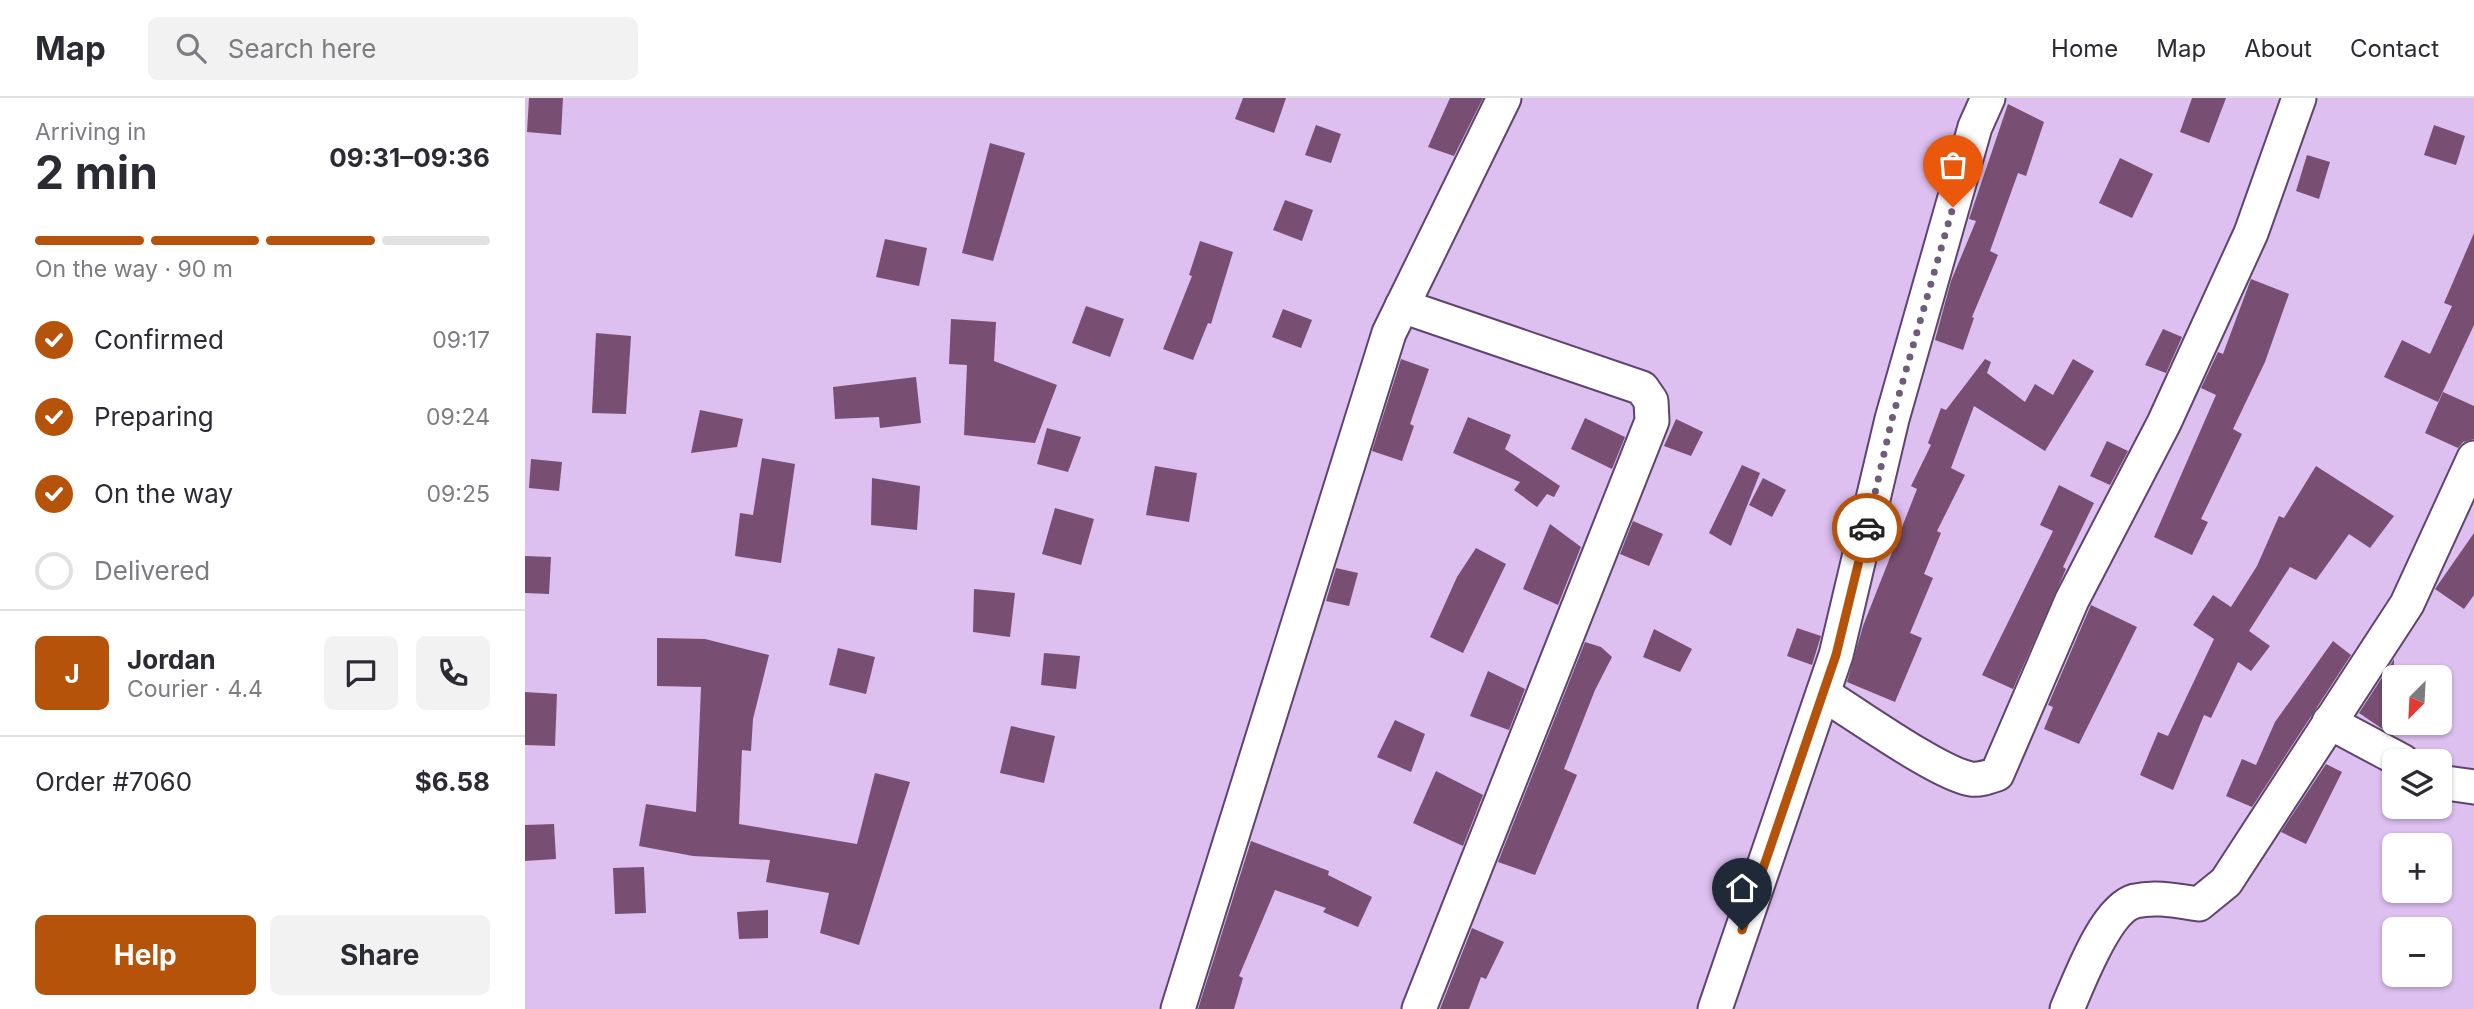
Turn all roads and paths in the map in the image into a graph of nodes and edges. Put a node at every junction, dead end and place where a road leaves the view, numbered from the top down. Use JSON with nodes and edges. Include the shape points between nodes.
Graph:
{"nodes":[{"id":1,"x":1504,"y":98,"type":"edge"},
{"id":2,"x":1988,"y":98,"type":"edge"},
{"id":3,"x":2299,"y":98,"type":"edge"},
{"id":4,"x":1402,"y":306,"type":"junction"},
{"id":5,"x":2474,"y":458,"type":"edge"},
{"id":6,"x":1823,"y":694,"type":"junction"},
{"id":7,"x":2329,"y":722,"type":"junction"},
{"id":8,"x":2382,"y":750,"type":"edge"},
{"id":9,"x":2452,"y":784,"type":"edge"},
{"id":10,"x":2474,"y":787,"type":"edge"},
{"id":11,"x":1178,"y":1009,"type":"edge"},
{"id":12,"x":1419,"y":1009,"type":"edge"},
{"id":13,"x":1715,"y":1009,"type":"edge"},
{"id":14,"x":2067,"y":1009,"type":"edge"}],
"edges":[{"from":1,"to":4,"type":"street"},
{"from":2,"to":6,"type":"street","via":[[1975,127],[1892,419]]},
{"from":3,"to":6,"type":"street","via":[[2251,233],[2164,423],[2072,600],[1997,774],[1969,779],[1946,770]]},
{"from":4,"to":11,"type":"street","via":[[1389,333]]},
{"from":4,"to":12,"type":"street","via":[[1642,388],[1651,401],[1652,421]]},
{"from":5,"to":7,"type":"street","via":[[2407,604]]},
{"from":6,"to":13,"type":"street"},
{"from":7,"to":8,"type":"street"},
{"from":7,"to":14,"type":"street","via":[[2226,882],[2199,904],[2162,899],[2132,902],[2109,921]]},
{"from":9,"to":10,"type":"street"}]}
